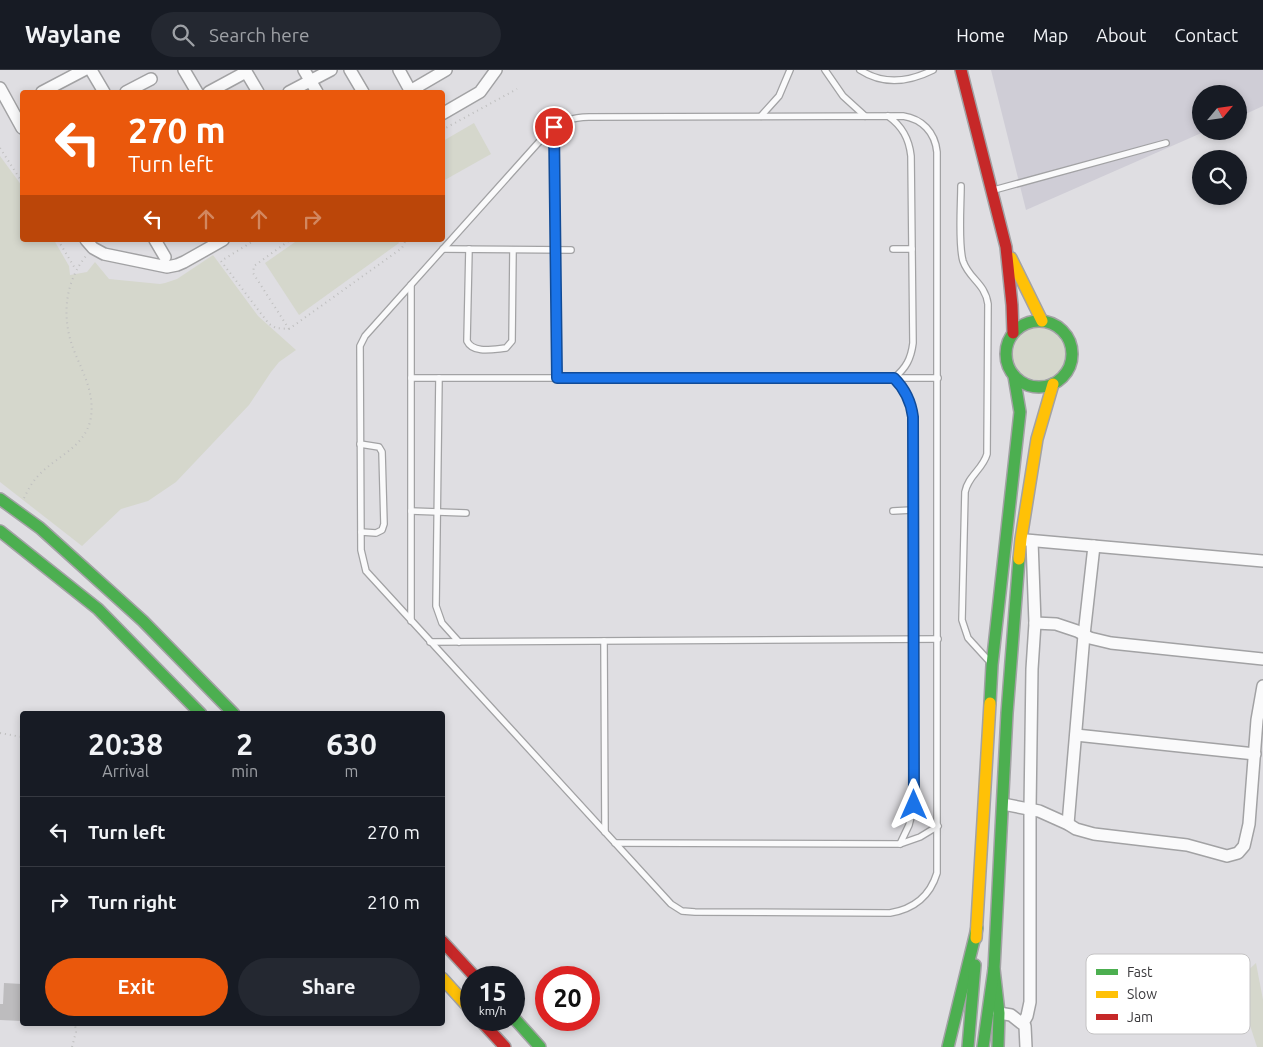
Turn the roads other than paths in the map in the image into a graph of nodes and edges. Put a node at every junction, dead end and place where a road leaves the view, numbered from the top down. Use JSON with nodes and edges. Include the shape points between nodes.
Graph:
{"nodes":[{"id":1,"x":84,"y":70,"type":"edge"},
{"id":2,"x":91,"y":70,"type":"edge"},
{"id":3,"x":184,"y":70,"type":"edge"},
{"id":4,"x":304,"y":70,"type":"edge"},
{"id":5,"x":331,"y":70,"type":"edge"},
{"id":6,"x":399,"y":70,"type":"edge"},
{"id":7,"x":446,"y":70,"type":"edge"},
{"id":8,"x":495,"y":70,"type":"edge"},
{"id":9,"x":790,"y":70,"type":"edge"},
{"id":10,"x":825,"y":70,"type":"edge"},
{"id":11,"x":860,"y":70,"type":"edge"},
{"id":12,"x":933,"y":70,"type":"edge"},
{"id":13,"x":961,"y":70,"type":"edge"},
{"id":14,"x":245,"y":71,"type":"edge"},
{"id":15,"x":356,"y":72,"type":"edge"},
{"id":16,"x":152,"y":79,"type":"dead end"},
{"id":17,"x":311,"y":81,"type":"junction"},
{"id":18,"x":0,"y":88,"type":"edge"},
{"id":19,"x":46,"y":90,"type":"edge"},
{"id":20,"x":103,"y":90,"type":"edge"},
{"id":21,"x":130,"y":90,"type":"edge"},
{"id":22,"x":196,"y":90,"type":"edge"},
{"id":23,"x":212,"y":90,"type":"edge"},
{"id":24,"x":257,"y":90,"type":"edge"},
{"id":25,"x":293,"y":90,"type":"edge"},
{"id":26,"x":316,"y":90,"type":"edge"},
{"id":27,"x":362,"y":90,"type":"edge"},
{"id":28,"x":409,"y":90,"type":"edge"},
{"id":29,"x":413,"y":90,"type":"edge"},
{"id":30,"x":445,"y":112,"type":"edge"},
{"id":31,"x":761,"y":116,"type":"junction"},
{"id":32,"x":865,"y":116,"type":"junction"},
{"id":33,"x":888,"y":116,"type":"junction"},
{"id":34,"x":20,"y":124,"type":"edge"},
{"id":35,"x":554,"y":127,"type":"junction"},
{"id":36,"x":1166,"y":142,"type":"dead end"},
{"id":37,"x":960,"y":186,"type":"dead end"},
{"id":38,"x":992,"y":190,"type":"junction"},
{"id":39,"x":156,"y":242,"type":"edge"},
{"id":40,"x":219,"y":242,"type":"edge"},
{"id":41,"x":89,"y":244,"type":"edge"},
{"id":42,"x":1006,"y":247,"type":"junction"},
{"id":43,"x":443,"y":249,"type":"junction"},
{"id":44,"x":469,"y":249,"type":"junction"},
{"id":45,"x":893,"y":249,"type":"dead end"},
{"id":46,"x":912,"y":249,"type":"junction"},
{"id":47,"x":513,"y":250,"type":"junction"},
{"id":48,"x":555,"y":250,"type":"junction"},
{"id":49,"x":571,"y":250,"type":"dead end"},
{"id":50,"x":165,"y":257,"type":"dead end"},
{"id":51,"x":411,"y":285,"type":"junction"},
{"id":52,"x":1042,"y":321,"type":"junction"},
{"id":53,"x":1013,"y":333,"type":"junction"},
{"id":54,"x":1014,"y":376,"type":"junction"},
{"id":55,"x":411,"y":378,"type":"junction"},
{"id":56,"x":439,"y":378,"type":"junction"},
{"id":57,"x":557,"y":378,"type":"junction"},
{"id":58,"x":894,"y":378,"type":"junction"},
{"id":59,"x":938,"y":378,"type":"junction"},
{"id":60,"x":1052,"y":384,"type":"junction"},
{"id":61,"x":360,"y":444,"type":"junction"},
{"id":62,"x":0,"y":499,"type":"edge"},
{"id":63,"x":893,"y":510,"type":"dead end"},
{"id":64,"x":912,"y":510,"type":"junction"},
{"id":65,"x":411,"y":512,"type":"junction"},
{"id":66,"x":437,"y":512,"type":"junction"},
{"id":67,"x":466,"y":513,"type":"dead end"},
{"id":68,"x":0,"y":530,"type":"edge"},
{"id":69,"x":361,"y":532,"type":"junction"},
{"id":70,"x":1027,"y":540,"type":"junction"},
{"id":71,"x":1094,"y":546,"type":"junction"},
{"id":72,"x":1263,"y":561,"type":"edge"},
{"id":73,"x":411,"y":621,"type":"junction"},
{"id":74,"x":1035,"y":623,"type":"junction"},
{"id":75,"x":1084,"y":635,"type":"junction"},
{"id":76,"x":938,"y":639,"type":"junction"},
{"id":77,"x":912,"y":640,"type":"junction"},
{"id":78,"x":604,"y":641,"type":"junction"},
{"id":79,"x":430,"y":642,"type":"junction"},
{"id":80,"x":459,"y":642,"type":"junction"},
{"id":81,"x":1263,"y":660,"type":"edge"},
{"id":82,"x":992,"y":666,"type":"junction"},
{"id":83,"x":1263,"y":686,"type":"edge"},
{"id":84,"x":198,"y":711,"type":"edge"},
{"id":85,"x":231,"y":711,"type":"edge"},
{"id":86,"x":1076,"y":735,"type":"junction"},
{"id":87,"x":1255,"y":754,"type":"junction"},
{"id":88,"x":1003,"y":804,"type":"junction"},
{"id":89,"x":1030,"y":809,"type":"junction"},
{"id":90,"x":1068,"y":824,"type":"junction"},
{"id":91,"x":938,"y":826,"type":"junction"},
{"id":92,"x":605,"y":832,"type":"junction"},
{"id":93,"x":615,"y":842,"type":"junction"},
{"id":94,"x":900,"y":844,"type":"junction"},
{"id":95,"x":977,"y":928,"type":"junction"},
{"id":96,"x":445,"y":944,"type":"edge"},
{"id":97,"x":465,"y":966,"type":"edge"},
{"id":98,"x":994,"y":969,"type":"junction"},
{"id":99,"x":445,"y":981,"type":"edge"},
{"id":100,"x":460,"y":998,"type":"edge"},
{"id":101,"x":1000,"y":1013,"type":"junction"},
{"id":102,"x":1022,"y":1022,"type":"junction"},
{"id":103,"x":525,"y":1030,"type":"edge"},
{"id":104,"x":490,"y":1032,"type":"joint"},
{"id":105,"x":496,"y":1047,"type":"edge"},
{"id":106,"x":505,"y":1047,"type":"edge"},
{"id":107,"x":540,"y":1047,"type":"edge"},
{"id":108,"x":948,"y":1047,"type":"edge"},
{"id":109,"x":968,"y":1047,"type":"edge"},
{"id":110,"x":983,"y":1047,"type":"edge"},
{"id":111,"x":998,"y":1047,"type":"edge"},
{"id":112,"x":1026,"y":1047,"type":"edge"}],
"edges":[{"from":1,"to":19,"type":"street"},
{"from":2,"to":20,"type":"street"},
{"from":3,"to":22,"type":"street"},
{"from":4,"to":17,"type":"street"},
{"from":5,"to":17,"type":"street"},
{"from":6,"to":28,"type":"street"},
{"from":7,"to":29,"type":"street"},
{"from":8,"to":30,"type":"street","via":[[480,92]]},
{"from":9,"to":31,"type":"lane","via":[[779,96]]},
{"from":10,"to":32,"type":"lane","via":[[843,96]]},
{"from":11,"to":12,"type":"lane","via":[[876,78],[896,81]]},
{"from":13,"to":38,"type":"main road"},
{"from":14,"to":23,"type":"street"},
{"from":14,"to":24,"type":"street"},
{"from":15,"to":27,"type":"street"},
{"from":16,"to":21,"type":"street"},
{"from":17,"to":25,"type":"street"},
{"from":17,"to":26,"type":"street"},
{"from":18,"to":34,"type":"street"},
{"from":31,"to":32,"type":"lane"},
{"from":31,"to":35,"type":"lane","via":[[580,117]]},
{"from":32,"to":33,"type":"lane"},
{"from":33,"to":46,"type":"lane","via":[[902,129],[910,146]]},
{"from":33,"to":59,"type":"lane","via":[[909,117],[922,123],[931,132],[936,145]]},
{"from":35,"to":43,"type":"lane"},
{"from":35,"to":48,"type":"lane"},
{"from":36,"to":38,"type":"lane"},
{"from":37,"to":82,"type":"lane","via":[[963,260],[969,273],[982,287],[988,304],[987,454],[983,466],[968,482],[964,492],[962,620],[968,638]]},
{"from":38,"to":42,"type":"main road"},
{"from":39,"to":50,"type":"street"},
{"from":40,"to":41,"type":"street","via":[[170,267],[104,254]]},
{"from":42,"to":52,"type":"main road"},
{"from":42,"to":53,"type":"main road"},
{"from":43,"to":44,"type":"lane"},
{"from":43,"to":51,"type":"lane"},
{"from":44,"to":47,"type":"lane"},
{"from":44,"to":47,"type":"lane","via":[[467,340],[477,349],[506,348],[512,341]]},
{"from":45,"to":46,"type":"lane"},
{"from":46,"to":58,"type":"lane","via":[[912,353],[908,363]]},
{"from":47,"to":48,"type":"lane"},
{"from":48,"to":49,"type":"lane"},
{"from":48,"to":57,"type":"lane"},
{"from":51,"to":55,"type":"lane"},
{"from":51,"to":61,"type":"lane","via":[[365,336],[360,346]]},
{"from":52,"to":53,"type":"main road","via":[[1026,323]]},
{"from":52,"to":60,"type":"main road","via":[[1062,330],[1072,348],[1068,370]]},
{"from":53,"to":54,"type":"main road","via":[[1006,357]]},
{"from":54,"to":60,"type":"main road","via":[[1036,387]]},
{"from":54,"to":82,"type":"main road","via":[[1020,412]]},
{"from":55,"to":56,"type":"lane"},
{"from":55,"to":65,"type":"lane"},
{"from":56,"to":57,"type":"lane"},
{"from":56,"to":66,"type":"lane"},
{"from":57,"to":58,"type":"lane"},
{"from":58,"to":59,"type":"lane"},
{"from":58,"to":64,"type":"lane","via":[[902,386],[913,417]]},
{"from":59,"to":76,"type":"lane"},
{"from":60,"to":70,"type":"main road","via":[[1036,439]]},
{"from":61,"to":69,"type":"lane"},
{"from":61,"to":69,"type":"lane","via":[[379,447],[382,452],[384,524],[376,533]]},
{"from":62,"to":85,"type":"main road","via":[[40,528],[143,621]]},
{"from":63,"to":64,"type":"lane"},
{"from":64,"to":77,"type":"lane"},
{"from":65,"to":66,"type":"lane"},
{"from":65,"to":73,"type":"lane"},
{"from":66,"to":67,"type":"lane"},
{"from":66,"to":80,"type":"lane","via":[[436,606],[442,623]]},
{"from":68,"to":84,"type":"main road","via":[[98,609]]},
{"from":69,"to":73,"type":"lane","via":[[366,571]]},
{"from":70,"to":71,"type":"street"},
{"from":70,"to":74,"type":"street"},
{"from":70,"to":88,"type":"main road","via":[[1007,713]]},
{"from":71,"to":72,"type":"street"},
{"from":71,"to":75,"type":"street"},
{"from":73,"to":79,"type":"lane"},
{"from":74,"to":75,"type":"street","via":[[1056,624]]},
{"from":74,"to":89,"type":"street"},
{"from":75,"to":81,"type":"street","via":[[1111,643]]},
{"from":75,"to":86,"type":"street"},
{"from":76,"to":77,"type":"lane"},
{"from":76,"to":91,"type":"lane"},
{"from":77,"to":78,"type":"lane"},
{"from":77,"to":94,"type":"lane","via":[[914,805]]},
{"from":78,"to":80,"type":"lane"},
{"from":78,"to":92,"type":"lane"},
{"from":79,"to":80,"type":"lane"},
{"from":79,"to":92,"type":"lane"},
{"from":82,"to":95,"type":"main road"},
{"from":83,"to":87,"type":"street"},
{"from":86,"to":87,"type":"street"},
{"from":86,"to":90,"type":"street"},
{"from":87,"to":90,"type":"street","via":[[1249,824],[1244,846],[1238,853],[1227,856],[1187,845],[1094,834]]},
{"from":88,"to":89,"type":"street"},
{"from":88,"to":98,"type":"main road"},
{"from":89,"to":90,"type":"street"},
{"from":89,"to":102,"type":"street","via":[[1030,1002]]},
{"from":91,"to":93,"type":"lane","via":[[937,873],[930,890],[916,904],[890,913],[682,910],[671,904]]},
{"from":91,"to":94,"type":"lane"},
{"from":92,"to":93,"type":"lane"},
{"from":93,"to":94,"type":"lane"},
{"from":95,"to":108,"type":"main road"},
{"from":95,"to":109,"type":"main road"},
{"from":96,"to":97,"type":"main road"},
{"from":98,"to":101,"type":"main road"},
{"from":98,"to":110,"type":"main road"},
{"from":99,"to":100,"type":"main road"},
{"from":101,"to":102,"type":"street"},
{"from":101,"to":111,"type":"main road"},
{"from":102,"to":112,"type":"street","via":[[1026,1029]]},
{"from":103,"to":107,"type":"main road"},
{"from":104,"to":105,"type":"main road"},
{"from":104,"to":106,"type":"main road"}]}
